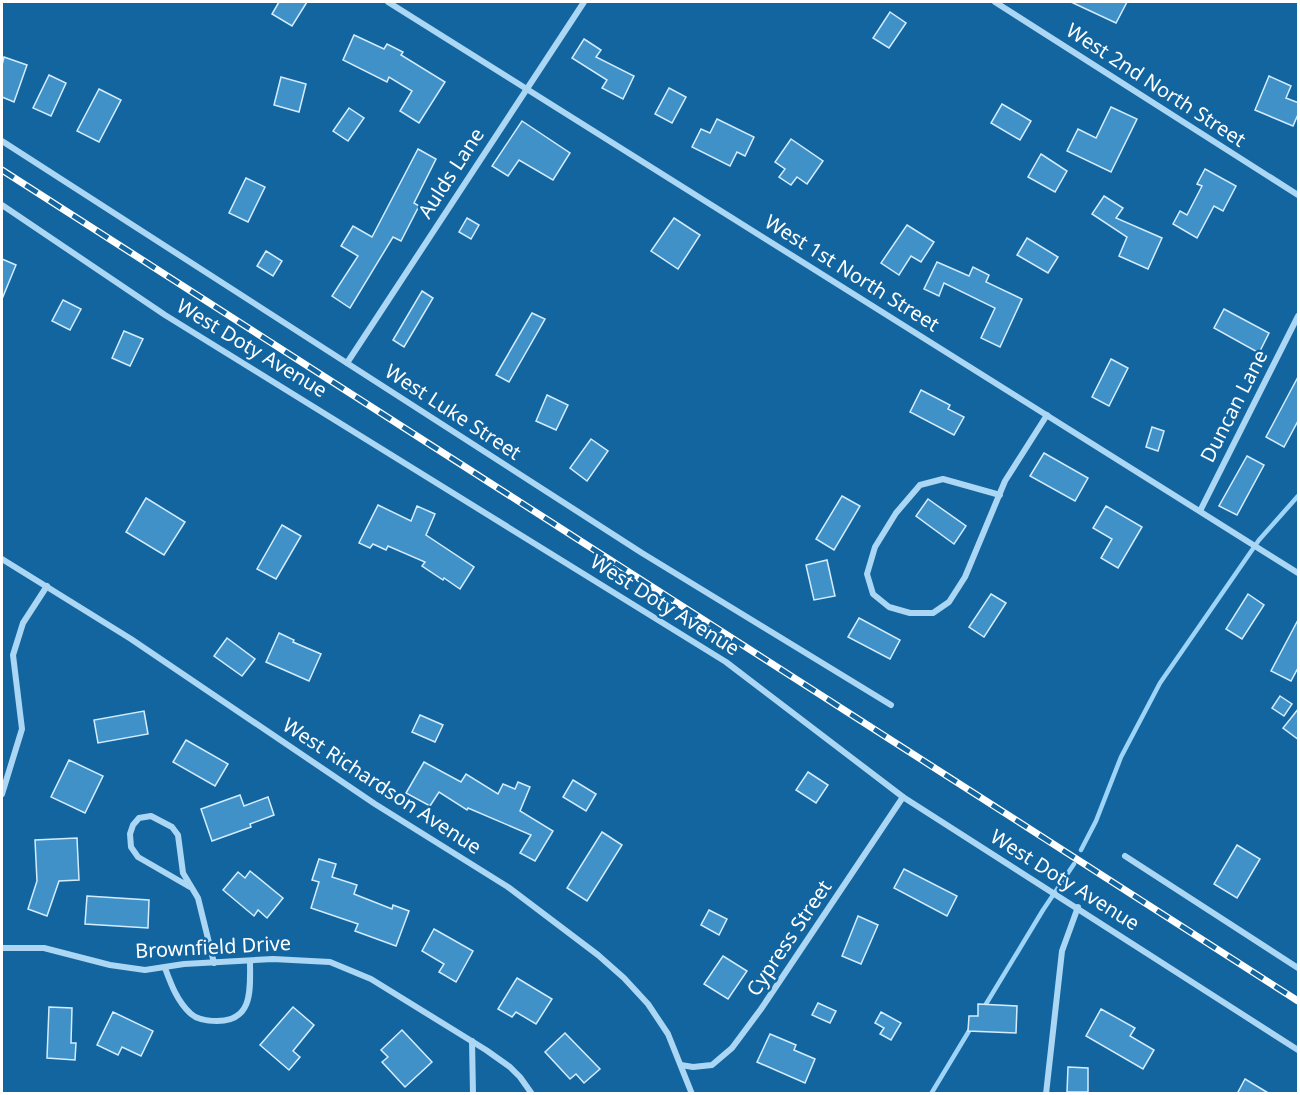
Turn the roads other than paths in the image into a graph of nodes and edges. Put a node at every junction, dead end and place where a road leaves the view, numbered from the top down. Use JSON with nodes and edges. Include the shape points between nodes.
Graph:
{"nodes":[{"id":1,"x":388,"y":2,"type":"edge"},
{"id":2,"x":584,"y":2,"type":"edge"},
{"id":3,"x":995,"y":2,"type":"edge"},
{"id":4,"x":526,"y":88,"type":"junction"},
{"id":5,"x":2,"y":141,"type":"edge"},
{"id":6,"x":1299,"y":195,"type":"edge"},
{"id":7,"x":2,"y":205,"type":"edge"},
{"id":8,"x":1299,"y":316,"type":"edge"},
{"id":9,"x":347,"y":363,"type":"junction"},
{"id":10,"x":1047,"y":415,"type":"junction"},
{"id":11,"x":1000,"y":495,"type":"junction"},
{"id":12,"x":1200,"y":511,"type":"junction"},
{"id":13,"x":2,"y":559,"type":"edge"},
{"id":14,"x":1299,"y":573,"type":"edge"},
{"id":15,"x":47,"y":586,"type":"junction"},
{"id":16,"x":891,"y":705,"type":"dead end"},
{"id":17,"x":2,"y":794,"type":"edge"},
{"id":18,"x":903,"y":796,"type":"junction"},
{"id":19,"x":1125,"y":856,"type":"dead end"},
{"id":20,"x":190,"y":886,"type":"junction"},
{"id":21,"x":1078,"y":907,"type":"junction"},
{"id":22,"x":2,"y":948,"type":"edge"},
{"id":23,"x":250,"y":961,"type":"junction"},
{"id":24,"x":214,"y":963,"type":"junction"},
{"id":25,"x":165,"y":968,"type":"junction"},
{"id":26,"x":1299,"y":968,"type":"edge"},
{"id":27,"x":472,"y":1041,"type":"junction"},
{"id":28,"x":1299,"y":1050,"type":"edge"},
{"id":29,"x":681,"y":1065,"type":"junction"},
{"id":30,"x":473,"y":1094,"type":"edge"},
{"id":31,"x":532,"y":1094,"type":"edge"},
{"id":32,"x":692,"y":1094,"type":"edge"},
{"id":33,"x":1046,"y":1094,"type":"edge"}],
"edges":[{"from":1,"to":4,"type":"street","name":"West 1st North Street"},
{"from":2,"to":4,"type":"street","name":"Aulds Lane"},
{"from":3,"to":6,"type":"street","name":"West 2nd North Street"},
{"from":4,"to":9,"type":"street","name":"Aulds Lane"},
{"from":4,"to":10,"type":"street","name":"West 1st North Street"},
{"from":5,"to":9,"type":"street","name":"West Luke Street"},
{"from":7,"to":18,"type":"street","name":"West Doty Avenue","via":[[165,315],[726,662]]},
{"from":8,"to":12,"type":"street","name":"Duncan Lane"},
{"from":9,"to":16,"type":"street","name":"West Luke Street","via":[[642,553]]},
{"from":10,"to":11,"type":"street"},
{"from":10,"to":12,"type":"street","name":"West 1st North Street"},
{"from":11,"to":11,"type":"street","via":[[965,577],[949,602],[933,613],[910,613],[889,607],[873,594],[867,574],[875,547],[920,485],[943,479]]},
{"from":12,"to":14,"type":"street","name":"West 1st North Street"},
{"from":13,"to":15,"type":"street","name":"West Richardson Avenue"},
{"from":15,"to":17,"type":"street","via":[[23,623],[14,655],[22,729]]},
{"from":15,"to":29,"type":"street","name":"West Richardson Avenue","via":[[375,804],[508,887],[598,955],[648,1004],[668,1034]]},
{"from":18,"to":21,"type":"street","name":"West Doty Avenue"},
{"from":18,"to":29,"type":"street","name":"Cypress Street","via":[[732,1048],[712,1065]]},
{"from":19,"to":26,"type":"street"},
{"from":20,"to":20,"type":"street","via":[[183,873],[178,835],[152,816],[139,818],[130,834],[138,857]]},
{"from":20,"to":24,"type":"street","via":[[198,898]]},
{"from":21,"to":28,"type":"street","name":"West Doty Avenue"},
{"from":21,"to":33,"type":"street","via":[[1062,951]]},
{"from":22,"to":25,"type":"street","name":"Brownfield Drive","via":[[44,948],[132,969]]},
{"from":23,"to":24,"type":"street","name":"Brownfield Drive"},
{"from":23,"to":25,"type":"street","via":[[248,1001],[240,1015],[226,1021],[206,1021],[192,1015],[173,989]]},
{"from":23,"to":27,"type":"street","name":"Brownfield Drive","via":[[300,959],[344,966]]},
{"from":24,"to":25,"type":"street","name":"Brownfield Drive"},
{"from":27,"to":30,"type":"street"},
{"from":27,"to":31,"type":"street","name":"Brownfield Drive","via":[[510,1067]]},
{"from":29,"to":32,"type":"street","name":"West Richardson Avenue"}]}
